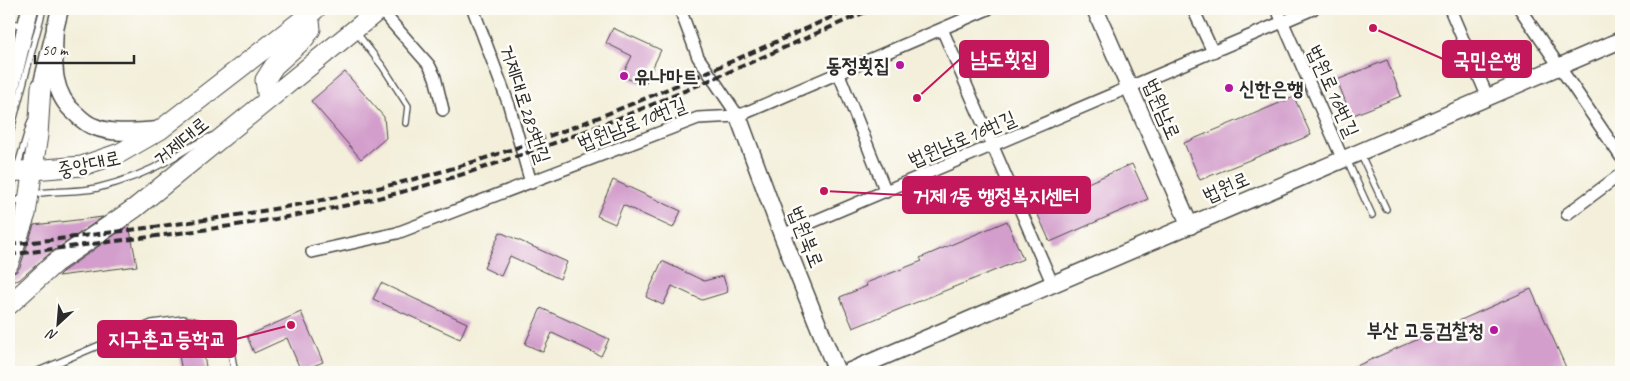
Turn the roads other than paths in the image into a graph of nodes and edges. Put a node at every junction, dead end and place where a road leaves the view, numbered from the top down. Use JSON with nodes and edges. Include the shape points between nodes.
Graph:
{"nodes":[{"id":1,"x":30,"y":9,"type":"edge"},
{"id":2,"x":43,"y":9,"type":"edge"},
{"id":3,"x":60,"y":9,"type":"edge"},
{"id":4,"x":380,"y":9,"type":"edge"},
{"id":5,"x":473,"y":9,"type":"edge"},
{"id":6,"x":680,"y":9,"type":"edge"},
{"id":7,"x":988,"y":9,"type":"edge"},
{"id":8,"x":1096,"y":9,"type":"edge"},
{"id":9,"x":1193,"y":9,"type":"edge"},
{"id":10,"x":1277,"y":9,"type":"edge"},
{"id":11,"x":1313,"y":9,"type":"edge"},
{"id":12,"x":1450,"y":9,"type":"edge"},
{"id":13,"x":1520,"y":9,"type":"edge"},
{"id":14,"x":313,"y":12,"type":"edge"},
{"id":15,"x":9,"y":22,"type":"edge"},
{"id":16,"x":1283,"y":22,"type":"junction"},
{"id":17,"x":55,"y":26,"type":"junction"},
{"id":18,"x":26,"y":27,"type":"junction"},
{"id":19,"x":942,"y":29,"type":"junction"},
{"id":20,"x":354,"y":31,"type":"junction"},
{"id":21,"x":1621,"y":40,"type":"edge"},
{"id":22,"x":1213,"y":52,"type":"junction"},
{"id":23,"x":1558,"y":67,"type":"junction"},
{"id":24,"x":838,"y":74,"type":"junction"},
{"id":25,"x":41,"y":87,"type":"joint"},
{"id":26,"x":1130,"y":88,"type":"junction"},
{"id":27,"x":9,"y":95,"type":"edge"},
{"id":28,"x":1488,"y":98,"type":"junction"},
{"id":29,"x":268,"y":100,"type":"junction"},
{"id":30,"x":443,"y":110,"type":"dead end"},
{"id":31,"x":738,"y":116,"type":"junction"},
{"id":32,"x":406,"y":124,"type":"dead end"},
{"id":33,"x":232,"y":129,"type":"junction"},
{"id":34,"x":160,"y":130,"type":"junction"},
{"id":35,"x":9,"y":137,"type":"edge"},
{"id":36,"x":991,"y":147,"type":"junction"},
{"id":37,"x":1350,"y":157,"type":"junction"},
{"id":38,"x":1621,"y":158,"type":"edge"},
{"id":39,"x":18,"y":171,"type":"edge"},
{"id":40,"x":1621,"y":174,"type":"edge"},
{"id":41,"x":531,"y":183,"type":"junction"},
{"id":42,"x":886,"y":192,"type":"junction"},
{"id":43,"x":28,"y":194,"type":"junction"},
{"id":44,"x":9,"y":195,"type":"edge"},
{"id":45,"x":9,"y":207,"type":"edge"},
{"id":46,"x":1386,"y":209,"type":"dead end"},
{"id":47,"x":1567,"y":214,"type":"dead end"},
{"id":48,"x":1372,"y":215,"type":"dead end"},
{"id":49,"x":1190,"y":226,"type":"junction"},
{"id":50,"x":782,"y":235,"type":"junction"},
{"id":51,"x":312,"y":252,"type":"dead end"},
{"id":52,"x":9,"y":263,"type":"edge"},
{"id":53,"x":1053,"y":284,"type":"junction"},
{"id":54,"x":9,"y":305,"type":"edge"},
{"id":55,"x":234,"y":370,"type":"dead end"},
{"id":56,"x":36,"y":372,"type":"edge"},
{"id":57,"x":837,"y":372,"type":"edge"},
{"id":58,"x":848,"y":372,"type":"edge"}],
"edges":[{"from":1,"to":18,"type":"main road"},
{"from":2,"to":35,"type":"lane"},
{"from":3,"to":17,"type":"main road"},
{"from":4,"to":20,"type":"main road","name":"거제대로"},
{"from":4,"to":30,"type":"street","via":[[429,65]]},
{"from":5,"to":41,"type":"street","name":"거제대로285번길","via":[[509,105]]},
{"from":6,"to":31,"type":"street","via":[[698,57]]},
{"from":7,"to":19,"type":"street","name":"법원남로10번길"},
{"from":8,"to":26,"type":"main road","name":"법원남로"},
{"from":9,"to":22,"type":"street"},
{"from":10,"to":16,"type":"street","name":"법원로16번길"},
{"from":11,"to":16,"type":"street","name":"법원남로16번길"},
{"from":12,"to":28,"type":"street"},
{"from":13,"to":23,"type":"street"},
{"from":14,"to":29,"type":"main road","via":[[311,29],[304,40],[274,66],[265,80]]},
{"from":14,"to":34,"type":"main road","name":"거제대로"},
{"from":15,"to":18,"type":"lane"},
{"from":16,"to":22,"type":"street","name":"법원남로16번길"},
{"from":16,"to":37,"type":"street","name":"법원로16번길"},
{"from":17,"to":25,"type":"main road"},
{"from":17,"to":34,"type":"main road","via":[[57,90],[66,106],[95,128]]},
{"from":18,"to":27,"type":"main road"},
{"from":19,"to":24,"type":"street","name":"법원남로10번길"},
{"from":19,"to":36,"type":"street"},
{"from":20,"to":29,"type":"main road","name":"거제대로"},
{"from":20,"to":32,"type":"lane","via":[[408,106]]},
{"from":21,"to":23,"type":"main road","name":"법원로"},
{"from":22,"to":26,"type":"street","name":"법원남로16번길"},
{"from":23,"to":28,"type":"main road","name":"법원로"},
{"from":23,"to":38,"type":"street"},
{"from":24,"to":31,"type":"street","name":"법원남로10번길"},
{"from":24,"to":42,"type":"street"},
{"from":25,"to":39,"type":"main road","via":[[38,134]]},
{"from":26,"to":36,"type":"street","name":"법원남로16번길"},
{"from":26,"to":49,"type":"main road","name":"법원남로"},
{"from":28,"to":37,"type":"main road","name":"법원로"},
{"from":29,"to":33,"type":"main road","name":"거제대로"},
{"from":31,"to":41,"type":"street","name":"법원남로10번길","via":[[698,118]]},
{"from":31,"to":50,"type":"main road","name":"법원북로"},
{"from":33,"to":43,"type":"lane","name":"중앙대로","via":[[196,142],[169,160],[124,181],[95,188]]},
{"from":33,"to":54,"type":"main road","name":"거제대로","via":[[135,208],[55,263]]},
{"from":34,"to":39,"type":"main road","name":"거제대로","via":[[120,153],[82,166]]},
{"from":36,"to":42,"type":"street","name":"법원남로16번길"},
{"from":36,"to":53,"type":"street"},
{"from":37,"to":46,"type":"lane"},
{"from":37,"to":48,"type":"lane"},
{"from":37,"to":49,"type":"main road","name":"법원로"},
{"from":39,"to":43,"type":"main road"},
{"from":39,"to":44,"type":"lane"},
{"from":40,"to":47,"type":"street"},
{"from":41,"to":51,"type":"street","name":"법원남로10번길","via":[[397,233]]},
{"from":42,"to":50,"type":"street","name":"법원남로16번길"},
{"from":43,"to":45,"type":"lane","name":"중앙대로"},
{"from":43,"to":52,"type":"main road","via":[[26,214]]},
{"from":49,"to":53,"type":"main road","name":"법원로"},
{"from":50,"to":57,"type":"main road","name":"법원북로"},
{"from":53,"to":58,"type":"main road","name":"법원로"},
{"from":55,"to":56,"type":"lane","via":[[230,345],[220,330],[183,319],[152,323]]}]}
